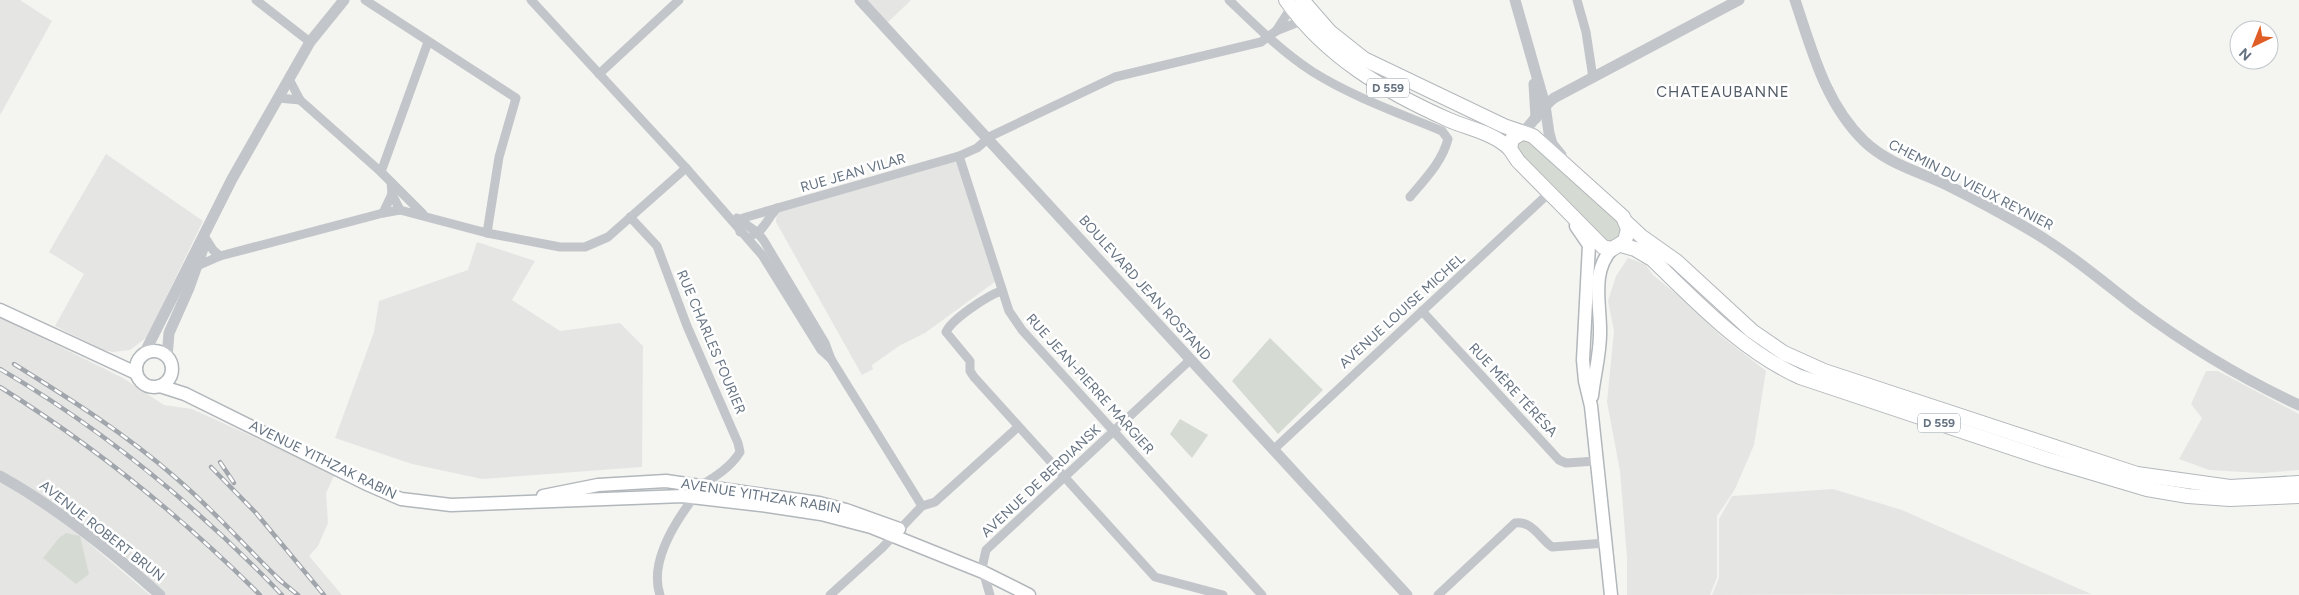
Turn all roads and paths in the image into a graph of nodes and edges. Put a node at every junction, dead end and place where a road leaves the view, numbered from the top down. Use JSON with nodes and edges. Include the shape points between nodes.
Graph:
{"nodes":[{"id":1,"x":256,"y":0,"type":"edge"},
{"id":2,"x":344,"y":0,"type":"edge"},
{"id":3,"x":365,"y":0,"type":"edge"},
{"id":4,"x":531,"y":0,"type":"edge"},
{"id":5,"x":679,"y":0,"type":"edge"},
{"id":6,"x":860,"y":0,"type":"edge"},
{"id":7,"x":1229,"y":0,"type":"edge"},
{"id":8,"x":1515,"y":0,"type":"edge"},
{"id":9,"x":1577,"y":0,"type":"edge"},
{"id":10,"x":1739,"y":0,"type":"edge"},
{"id":11,"x":1795,"y":0,"type":"edge"},
{"id":12,"x":1293,"y":3,"type":"edge"},
{"id":13,"x":1301,"y":21,"type":"junction"},
{"id":14,"x":1272,"y":35,"type":"junction"},
{"id":15,"x":310,"y":42,"type":"junction"},
{"id":16,"x":428,"y":42,"type":"junction"},
{"id":17,"x":1533,"y":62,"type":"junction"},
{"id":18,"x":599,"y":74,"type":"junction"},
{"id":19,"x":1593,"y":78,"type":"junction"},
{"id":20,"x":289,"y":79,"type":"junction"},
{"id":21,"x":278,"y":98,"type":"junction"},
{"id":22,"x":300,"y":100,"type":"junction"},
{"id":23,"x":1545,"y":104,"type":"junction"},
{"id":24,"x":1536,"y":118,"type":"junction"},
{"id":25,"x":1522,"y":133,"type":"junction"},
{"id":26,"x":990,"y":138,"type":"junction"},
{"id":27,"x":1510,"y":149,"type":"junction"},
{"id":28,"x":959,"y":156,"type":"junction"},
{"id":29,"x":686,"y":168,"type":"junction"},
{"id":30,"x":381,"y":172,"type":"junction"},
{"id":31,"x":1580,"y":177,"type":"junction"},
{"id":32,"x":390,"y":182,"type":"junction"},
{"id":33,"x":1550,"y":193,"type":"junction"},
{"id":34,"x":392,"y":194,"type":"junction"},
{"id":35,"x":405,"y":197,"type":"junction"},
{"id":36,"x":1410,"y":197,"type":"dead end"},
{"id":37,"x":718,"y":205,"type":"junction"},
{"id":38,"x":778,"y":208,"type":"junction"},
{"id":39,"x":1567,"y":210,"type":"junction"},
{"id":40,"x":404,"y":211,"type":"junction"},
{"id":41,"x":382,"y":213,"type":"junction"},
{"id":42,"x":423,"y":214,"type":"junction"},
{"id":43,"x":630,"y":217,"type":"junction"},
{"id":44,"x":740,"y":220,"type":"junction"},
{"id":45,"x":211,"y":222,"type":"junction"},
{"id":46,"x":1626,"y":223,"type":"junction"},
{"id":47,"x":488,"y":233,"type":"junction"},
{"id":48,"x":742,"y":233,"type":"junction"},
{"id":49,"x":758,"y":233,"type":"junction"},
{"id":50,"x":206,"y":239,"type":"junction"},
{"id":51,"x":1616,"y":247,"type":"junction"},
{"id":52,"x":220,"y":256,"type":"junction"},
{"id":53,"x":197,"y":265,"type":"junction"},
{"id":54,"x":178,"y":285,"type":"junction"},
{"id":55,"x":1001,"y":291,"type":"junction"},
{"id":56,"x":0,"y":310,"type":"edge"},
{"id":57,"x":1422,"y":311,"type":"junction"},
{"id":58,"x":142,"y":356,"type":"junction"},
{"id":59,"x":167,"y":357,"type":"junction"},
{"id":60,"x":831,"y":359,"type":"junction"},
{"id":61,"x":113,"y":360,"type":"junction"},
{"id":62,"x":1190,"y":360,"type":"junction"},
{"id":63,"x":136,"y":373,"type":"junction"},
{"id":64,"x":171,"y":374,"type":"junction"},
{"id":65,"x":160,"y":386,"type":"junction"},
{"id":66,"x":184,"y":394,"type":"junction"},
{"id":67,"x":2299,"y":405,"type":"edge"},
{"id":68,"x":1591,"y":406,"type":"junction"},
{"id":69,"x":1018,"y":427,"type":"junction"},
{"id":70,"x":1114,"y":432,"type":"junction"},
{"id":71,"x":1273,"y":450,"type":"junction"},
{"id":72,"x":1596,"y":461,"type":"junction"},
{"id":73,"x":0,"y":476,"type":"edge"},
{"id":74,"x":1064,"y":477,"type":"junction"},
{"id":75,"x":2299,"y":483,"type":"edge"},
{"id":76,"x":721,"y":490,"type":"junction"},
{"id":77,"x":691,"y":491,"type":"junction"},
{"id":78,"x":2299,"y":496,"type":"edge"},
{"id":79,"x":527,"y":501,"type":"junction"},
{"id":80,"x":922,"y":506,"type":"junction"},
{"id":81,"x":897,"y":533,"type":"junction"},
{"id":82,"x":1606,"y":543,"type":"junction"},
{"id":83,"x":982,"y":568,"type":"junction"},
{"id":84,"x":160,"y":595,"type":"edge"},
{"id":85,"x":660,"y":595,"type":"edge"},
{"id":86,"x":830,"y":595,"type":"edge"},
{"id":87,"x":990,"y":595,"type":"edge"},
{"id":88,"x":1029,"y":595,"type":"edge"},
{"id":89,"x":1040,"y":595,"type":"edge"},
{"id":90,"x":1223,"y":595,"type":"edge"},
{"id":91,"x":1262,"y":595,"type":"edge"},
{"id":92,"x":1407,"y":595,"type":"edge"},
{"id":93,"x":1438,"y":595,"type":"edge"},
{"id":94,"x":1611,"y":595,"type":"edge"}],
"edges":[{"from":1,"to":15,"type":"street"},
{"from":2,"to":15,"type":"street"},
{"from":3,"to":16,"type":"street"},
{"from":4,"to":18,"type":"street"},
{"from":5,"to":18,"type":"street"},
{"from":6,"to":26,"type":"street","name":"BOULEVARD JEAN ROSTAND"},
{"from":7,"to":14,"type":"street"},
{"from":8,"to":17,"type":"street"},
{"from":9,"to":19,"type":"street"},
{"from":10,"to":19,"type":"street"},
{"from":11,"to":67,"type":"street","name":"CHEMIN DU VIEUX REYNIER","via":[[1831,98],[1854,130],[1878,153],[2029,229],[2201,352],[2253,384]]},
{"from":12,"to":13,"type":"main road","number":"D 559"},
{"from":12,"to":14,"type":"street"},
{"from":12,"to":25,"type":"main road","number":"D 559","via":[[1364,59]]},
{"from":13,"to":14,"type":"street","name":"RUE JEAN VILAR"},
{"from":13,"to":27,"type":"main road","number":"D 559","via":[[1352,68],[1448,120],[1494,136]]},
{"from":14,"to":26,"type":"street","name":"RUE JEAN VILAR","via":[[1254,44],[1115,77]]},
{"from":14,"to":36,"type":"street","via":[[1302,64],[1335,84],[1442,132],[1448,139],[1435,167]]},
{"from":15,"to":20,"type":"street"},
{"from":16,"to":30,"type":"street"},
{"from":16,"to":47,"type":"street","via":[[516,98],[499,158]]},
{"from":17,"to":23,"type":"street"},
{"from":17,"to":24,"type":"street"},
{"from":18,"to":29,"type":"street"},
{"from":19,"to":23,"type":"street"},
{"from":20,"to":21,"type":"street"},
{"from":20,"to":22,"type":"street"},
{"from":21,"to":22,"type":"street"},
{"from":21,"to":45,"type":"street"},
{"from":22,"to":30,"type":"street"},
{"from":23,"to":24,"type":"street"},
{"from":23,"to":31,"type":"street","via":[[1552,144]]},
{"from":24,"to":25,"type":"street"},
{"from":25,"to":27,"type":"main road","via":[[1512,139]]},
{"from":25,"to":31,"type":"main road","via":[[1533,136]]},
{"from":26,"to":28,"type":"street","name":"RUE JEAN VILAR"},
{"from":26,"to":62,"type":"street","name":"BOULEVARD JEAN ROSTAND"},
{"from":27,"to":33,"type":"main road"},
{"from":28,"to":38,"type":"street","name":"RUE JEAN VILAR"},
{"from":28,"to":55,"type":"street","name":"RUE JEAN-PIERRE MARGIER"},
{"from":29,"to":37,"type":"street"},
{"from":29,"to":43,"type":"street"},
{"from":30,"to":32,"type":"street"},
{"from":31,"to":46,"type":"main road"},
{"from":32,"to":34,"type":"street"},
{"from":32,"to":35,"type":"street"},
{"from":33,"to":39,"type":"main road"},
{"from":33,"to":57,"type":"street","name":"AVENUE LOUISE MICHEL"},
{"from":34,"to":40,"type":"street"},
{"from":34,"to":41,"type":"street"},
{"from":35,"to":40,"type":"street"},
{"from":35,"to":42,"type":"street"},
{"from":37,"to":44,"type":"street"},
{"from":37,"to":48,"type":"street"},
{"from":38,"to":44,"type":"street","name":"RUE JEAN VILAR"},
{"from":38,"to":49,"type":"street"},
{"from":39,"to":51,"type":"main road","via":[[1603,247]]},
{"from":39,"to":68,"type":"main road","via":[[1589,245],[1583,360],[1584,381]]},
{"from":40,"to":41,"type":"street"},
{"from":40,"to":42,"type":"street"},
{"from":41,"to":52,"type":"street"},
{"from":42,"to":47,"type":"street"},
{"from":43,"to":47,"type":"street","via":[[608,237],[585,247],[560,247]]},
{"from":43,"to":76,"type":"street","name":"RUE CHARLES FOURIER","via":[[657,246],[740,452]]},
{"from":44,"to":48,"type":"street"},
{"from":44,"to":49,"type":"street"},
{"from":45,"to":50,"type":"street"},
{"from":45,"to":54,"type":"street"},
{"from":46,"to":51,"type":"main road","via":[[1628,235]]},
{"from":46,"to":75,"type":"main road","number":"D 559","via":[[1676,261],[1752,331],[1784,352],[1824,371],[2137,474],[2230,487]]},
{"from":48,"to":49,"type":"street"},
{"from":48,"to":60,"type":"street","via":[[776,275],[821,350]]},
{"from":49,"to":60,"type":"street","via":[[825,343]]},
{"from":50,"to":52,"type":"street"},
{"from":50,"to":53,"type":"street"},
{"from":51,"to":68,"type":"main road","via":[[1602,260],[1600,268],[1600,335]]},
{"from":51,"to":78,"type":"main road","number":"D 559","via":[[1635,249],[1652,259],[1742,343],[1800,377],[2046,460],[2147,489],[2230,499]]},
{"from":52,"to":53,"type":"street"},
{"from":53,"to":54,"type":"street"},
{"from":53,"to":59,"type":"street","via":[[169,333]]},
{"from":54,"to":58,"type":"street"},
{"from":55,"to":69,"type":"street","via":[[955,321],[946,332],[970,361],[974,377]]},
{"from":55,"to":70,"type":"street","name":"RUE JEAN-PIERRE MARGIER","via":[[1009,312],[1022,330]]},
{"from":56,"to":61,"type":"main road","via":[[93,354]]},
{"from":57,"to":71,"type":"street","name":"AVENUE LOUISE MICHEL"},
{"from":57,"to":72,"type":"street","name":"RUE MÈRE TÉRÉSA","via":[[1559,460],[1566,463]]},
{"from":58,"to":59,"type":"main road","via":[[156,351]]},
{"from":58,"to":61,"type":"main road"},
{"from":58,"to":63,"type":"main road","via":[[137,362]]},
{"from":59,"to":64,"type":"main road"},
{"from":60,"to":80,"type":"street"},
{"from":61,"to":63,"type":"main road"},
{"from":62,"to":70,"type":"street","name":"AVENUE DE BERDIANSK"},
{"from":62,"to":71,"type":"street","name":"BOULEVARD JEAN ROSTAND"},
{"from":63,"to":65,"type":"main road","via":[[148,386]]},
{"from":64,"to":65,"type":"main road"},
{"from":64,"to":66,"type":"main road"},
{"from":65,"to":66,"type":"main road","name":"AVENUE YITHZAK RABIN"},
{"from":66,"to":79,"type":"main road","name":"AVENUE YITHZAK RABIN","via":[[401,498],[451,505]]},
{"from":68,"to":72,"type":"main road"},
{"from":69,"to":74,"type":"street"},
{"from":69,"to":80,"type":"street","via":[[935,502]]},
{"from":70,"to":74,"type":"street","name":"AVENUE DE BERDIANSK"},
{"from":70,"to":91,"type":"street","name":"RUE JEAN-PIERRE MARGIER"},
{"from":71,"to":92,"type":"street","name":"BOULEVARD JEAN ROSTAND"},
{"from":72,"to":82,"type":"main road"},
{"from":73,"to":84,"type":"street","name":"AVENUE ROBERT BRUN","via":[[65,517]]},
{"from":74,"to":83,"type":"street","name":"AVENUE DE BERDIANSK","via":[[994,541],[986,550]]},
{"from":74,"to":90,"type":"street","via":[[1155,577]]},
{"from":76,"to":77,"type":"main road","name":"AVENUE YITHZAK RABIN"},
{"from":76,"to":77,"type":"street","name":"RUE CHARLES FOURIER"},
{"from":76,"to":81,"type":"main road","name":"AVENUE YITHZAK RABIN"},
{"from":76,"to":81,"type":"main road","name":"AVENUE YITHZAK RABIN","via":[[846,510]]},
{"from":77,"to":79,"type":"main road","name":"AVENUE YITHZAK RABIN","via":[[594,500]]},
{"from":77,"to":79,"type":"main road","name":"AVENUE YITHZAK RABIN","via":[[666,481],[623,482]]},
{"from":77,"to":85,"type":"street","via":[[667,539],[656,576]]},
{"from":80,"to":81,"type":"street"},
{"from":81,"to":83,"type":"main road","name":"AVENUE YITHZAK RABIN"},
{"from":81,"to":86,"type":"street"},
{"from":82,"to":93,"type":"street","via":[[1552,547],[1528,524],[1515,523]]},
{"from":82,"to":94,"type":"main road"},
{"from":83,"to":87,"type":"street"},
{"from":83,"to":88,"type":"main road","name":"AVENUE YITHZAK RABIN"},
{"from":83,"to":89,"type":"main road","name":"AVENUE YITHZAK RABIN"}]}
